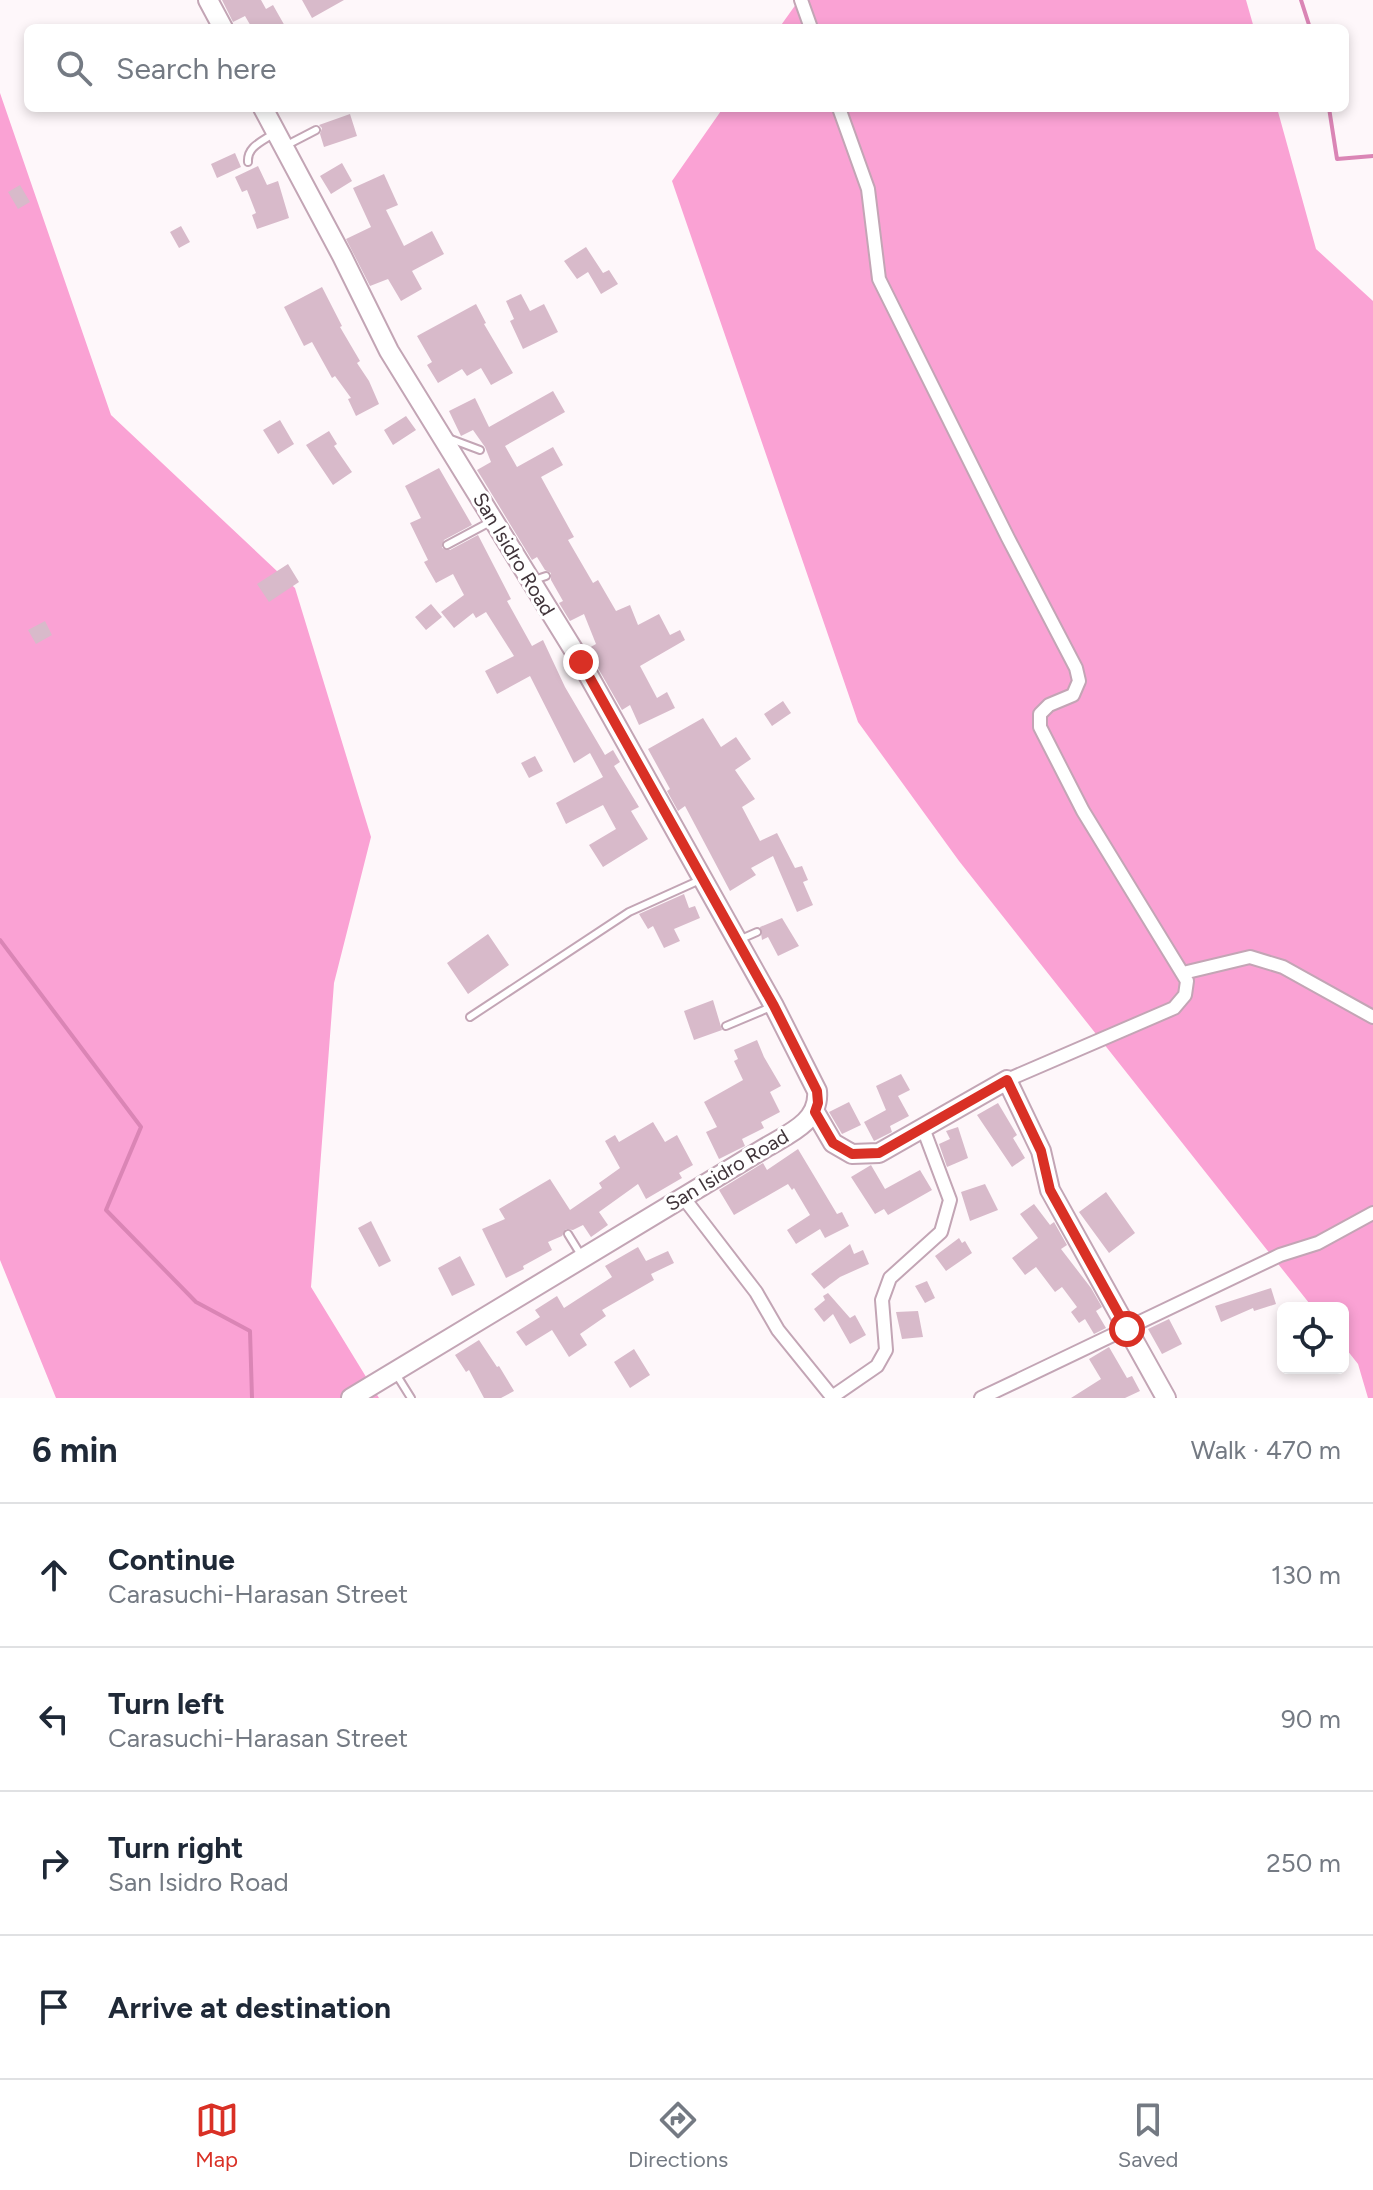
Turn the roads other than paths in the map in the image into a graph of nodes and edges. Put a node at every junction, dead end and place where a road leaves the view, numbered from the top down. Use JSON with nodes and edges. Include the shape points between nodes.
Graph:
{"nodes":[{"id":1,"x":208,"y":0,"type":"edge"},
{"id":2,"x":801,"y":0,"type":"edge"},
{"id":3,"x":221,"y":24,"type":"edge"},
{"id":4,"x":810,"y":24,"type":"edge"},
{"id":5,"x":265,"y":112,"type":"edge"},
{"id":6,"x":840,"y":112,"type":"edge"},
{"id":7,"x":316,"y":130,"type":"dead end"},
{"id":8,"x":280,"y":140,"type":"junction"},
{"id":9,"x":248,"y":162,"type":"dead end"},
{"id":10,"x":441,"y":435,"type":"junction"},
{"id":11,"x":480,"y":450,"type":"dead end"},
{"id":12,"x":494,"y":520,"type":"junction"},
{"id":13,"x":447,"y":545,"type":"dead end"},
{"id":14,"x":703,"y":879,"type":"junction"},
{"id":15,"x":757,"y":932,"type":"dead end"},
{"id":16,"x":737,"y":940,"type":"junction"},
{"id":17,"x":1183,"y":973,"type":"junction"},
{"id":18,"x":774,"y":1006,"type":"junction"},
{"id":19,"x":470,"y":1017,"type":"dead end"},
{"id":20,"x":1373,"y":1017,"type":"edge"},
{"id":21,"x":726,"y":1026,"type":"dead end"},
{"id":22,"x":1007,"y":1080,"type":"junction"},
{"id":23,"x":815,"y":1112,"type":"junction"},
{"id":24,"x":923,"y":1128,"type":"junction"},
{"id":25,"x":683,"y":1197,"type":"junction"},
{"id":26,"x":1373,"y":1213,"type":"edge"},
{"id":27,"x":568,"y":1234,"type":"dead end"},
{"id":28,"x":582,"y":1257,"type":"junction"},
{"id":29,"x":1127,"y":1329,"type":"junction"},
{"id":30,"x":394,"y":1371,"type":"junction"},
{"id":31,"x":351,"y":1398,"type":"edge"},
{"id":32,"x":411,"y":1398,"type":"edge"},
{"id":33,"x":832,"y":1398,"type":"edge"},
{"id":34,"x":981,"y":1398,"type":"edge"},
{"id":35,"x":1166,"y":1398,"type":"edge"}],
"edges":[{"from":1,"to":3,"type":"street"},
{"from":2,"to":4,"type":"street"},
{"from":5,"to":8,"type":"street","name":"San Isidro Road"},
{"from":6,"to":17,"type":"street","via":[[868,189],[879,279],[1076,668],[1079,681],[1073,695],[1049,705],[1040,714],[1040,727],[1083,811]]},
{"from":7,"to":8,"type":"lane"},
{"from":8,"to":9,"type":"lane","via":[[252,148]]},
{"from":8,"to":10,"type":"street","name":"San Isidro Road","via":[[389,351]]},
{"from":10,"to":11,"type":"lane"},
{"from":10,"to":12,"type":"street","name":"San Isidro Road"},
{"from":12,"to":13,"type":"lane"},
{"from":12,"to":14,"type":"street","name":"San Isidro Road","via":[[538,579]]},
{"from":14,"to":16,"type":"street","name":"San Isidro Road"},
{"from":14,"to":19,"type":"lane","via":[[629,912]]},
{"from":15,"to":16,"type":"lane"},
{"from":16,"to":18,"type":"street","name":"San Isidro Road"},
{"from":17,"to":20,"type":"street","via":[[1250,957],[1283,967]]},
{"from":17,"to":22,"type":"street","via":[[1185,995],[1174,1008]]},
{"from":18,"to":21,"type":"lane"},
{"from":18,"to":23,"type":"street","name":"San Isidro Road","via":[[817,1091]]},
{"from":22,"to":24,"type":"street"},
{"from":22,"to":29,"type":"street","via":[[1041,1151],[1050,1190]]},
{"from":23,"to":24,"type":"street","via":[[833,1143],[852,1154],[879,1153]]},
{"from":23,"to":25,"type":"street","name":"San Isidro Road"},
{"from":24,"to":33,"type":"street","via":[[950,1200],[941,1232],[890,1278],[882,1300],[886,1350],[877,1366]]},
{"from":25,"to":28,"type":"street","name":"San Isidro Road"},
{"from":25,"to":33,"type":"street"},
{"from":26,"to":29,"type":"street"},
{"from":27,"to":28,"type":"lane"},
{"from":28,"to":30,"type":"street","name":"San Isidro Road"},
{"from":29,"to":34,"type":"street"},
{"from":29,"to":35,"type":"street"},
{"from":30,"to":31,"type":"street","name":"San Isidro Road"},
{"from":30,"to":32,"type":"lane"}]}
